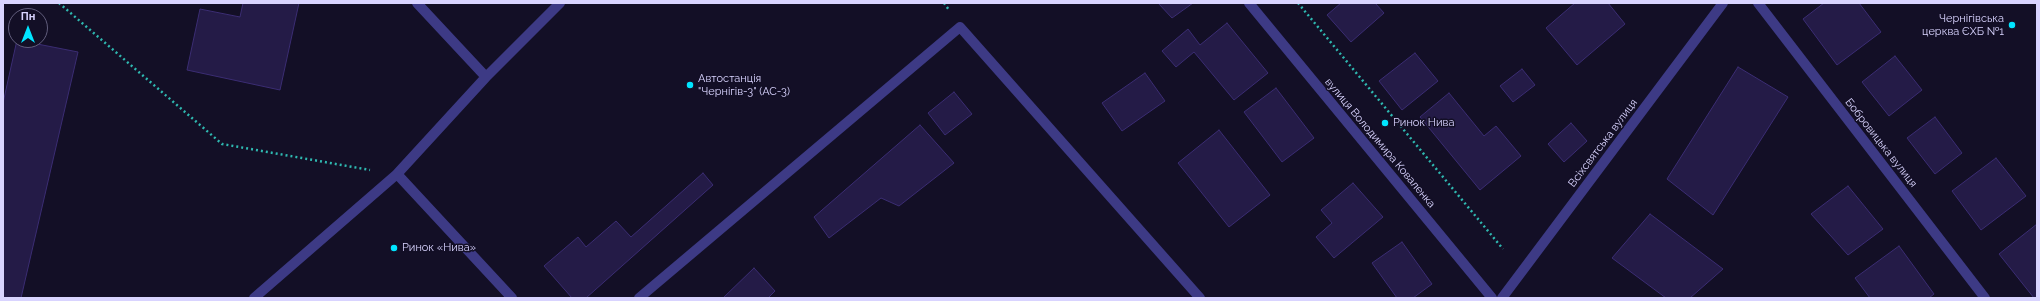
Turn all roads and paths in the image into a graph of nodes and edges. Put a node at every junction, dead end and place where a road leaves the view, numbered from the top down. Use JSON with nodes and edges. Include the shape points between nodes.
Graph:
{"nodes":[{"id":1,"x":59,"y":3,"type":"edge"},
{"id":2,"x":417,"y":3,"type":"edge"},
{"id":3,"x":560,"y":3,"type":"edge"},
{"id":4,"x":1249,"y":3,"type":"edge"},
{"id":5,"x":1298,"y":3,"type":"edge"},
{"id":6,"x":1723,"y":3,"type":"edge"},
{"id":7,"x":1758,"y":3,"type":"edge"},
{"id":8,"x":486,"y":76,"type":"junction"},
{"id":9,"x":397,"y":174,"type":"junction"},
{"id":10,"x":1503,"y":249,"type":"dead end"},
{"id":11,"x":254,"y":298,"type":"edge"},
{"id":12,"x":512,"y":298,"type":"edge"},
{"id":13,"x":640,"y":298,"type":"edge"},
{"id":14,"x":1200,"y":298,"type":"edge"},
{"id":15,"x":1492,"y":298,"type":"edge"},
{"id":16,"x":1502,"y":298,"type":"edge"},
{"id":17,"x":1985,"y":298,"type":"edge"}],
"edges":[{"from":1,"to":9,"type":"path","via":[[222,144]]},
{"from":2,"to":8,"type":"street"},
{"from":3,"to":8,"type":"street"},
{"from":4,"to":15,"type":"street","name":"вулиця Володимира Коваленка"},
{"from":5,"to":10,"type":"path"},
{"from":6,"to":16,"type":"street","name":"Всіхсвятська вулиця"},
{"from":7,"to":17,"type":"street","name":"Бобровицька вулиця"},
{"from":8,"to":9,"type":"street"},
{"from":9,"to":11,"type":"street"},
{"from":9,"to":12,"type":"street"},
{"from":13,"to":14,"type":"street","via":[[960,27]]}]}
